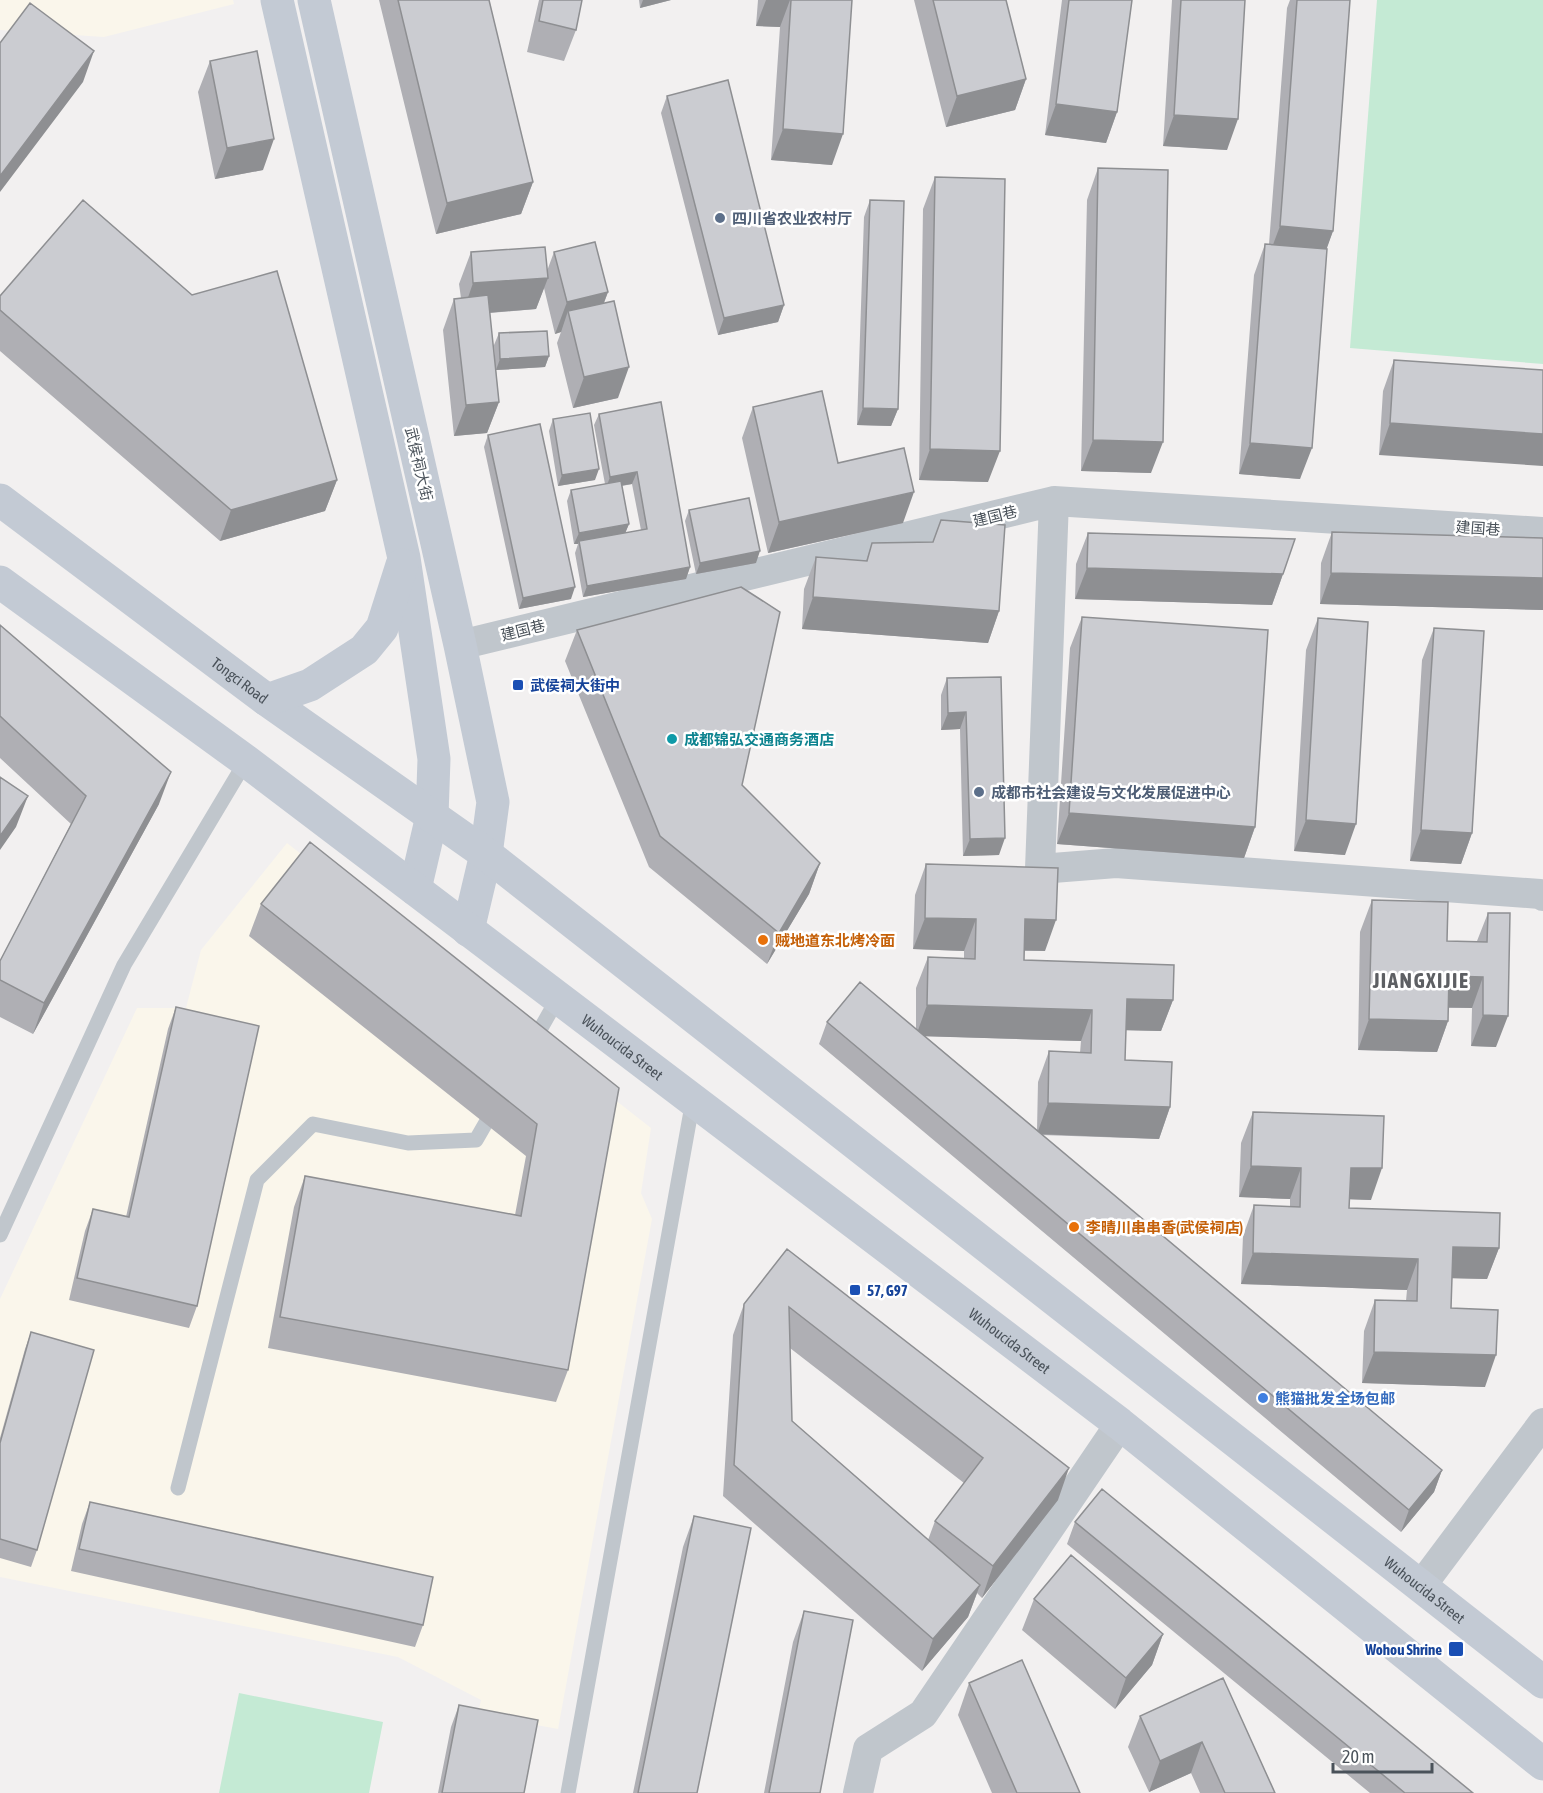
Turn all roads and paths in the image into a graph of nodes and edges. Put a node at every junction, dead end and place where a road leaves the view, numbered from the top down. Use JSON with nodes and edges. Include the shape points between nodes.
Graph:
{"nodes":[{"id":1,"x":277,"y":0,"type":"edge"},
{"id":2,"x":314,"y":0,"type":"edge"},
{"id":3,"x":0,"y":500,"type":"edge"},
{"id":4,"x":1054,"y":501,"type":"junction"},
{"id":5,"x":1543,"y":532,"type":"edge"},
{"id":6,"x":404,"y":558,"type":"junction"},
{"id":7,"x":0,"y":582,"type":"edge"},
{"id":8,"x":460,"y":645,"type":"junction"},
{"id":9,"x":267,"y":700,"type":"junction"},
{"id":10,"x":246,"y":761,"type":"junction"},
{"id":11,"x":432,"y":816,"type":"junction"},
{"id":12,"x":486,"y":854,"type":"junction"},
{"id":13,"x":415,"y":889,"type":"junction"},
{"id":14,"x":1543,"y":896,"type":"edge"},
{"id":15,"x":468,"y":930,"type":"junction"},
{"id":16,"x":558,"y":998,"type":"junction"},
{"id":17,"x":523,"y":1059,"type":"edge"},
{"id":18,"x":505,"y":1089,"type":"edge"},
{"id":19,"x":693,"y":1100,"type":"junction"},
{"id":20,"x":0,"y":1235,"type":"edge"},
{"id":21,"x":1543,"y":1423,"type":"edge"},
{"id":22,"x":1120,"y":1424,"type":"junction"},
{"id":23,"x":178,"y":1488,"type":"dead end"},
{"id":24,"x":1421,"y":1586,"type":"junction"},
{"id":25,"x":1543,"y":1682,"type":"edge"},
{"id":26,"x":1543,"y":1764,"type":"edge"},
{"id":27,"x":568,"y":1793,"type":"edge"},
{"id":28,"x":858,"y":1793,"type":"edge"}],
"edges":[{"from":1,"to":6,"type":"main road"},
{"from":2,"to":8,"type":"main road","name":"武侯祠大街"},
{"from":3,"to":9,"type":"main road","name":"Tongci Road"},
{"from":4,"to":5,"type":"street","name":"建国巷"},
{"from":4,"to":8,"type":"street","name":"建国巷"},
{"from":4,"to":14,"type":"street","via":[[1040,869],[1116,863]]},
{"from":6,"to":9,"type":"main road","via":[[382,628],[364,650],[310,685]]},
{"from":6,"to":11,"type":"main road","via":[[434,759]]},
{"from":7,"to":10,"type":"main road"},
{"from":8,"to":12,"type":"main road","name":"武侯祠大街","via":[[493,802]]},
{"from":9,"to":11,"type":"main road","name":"Tongci Road"},
{"from":10,"to":13,"type":"main road"},
{"from":10,"to":20,"type":"lane","via":[[124,965]]},
{"from":11,"to":12,"type":"main road","name":"Tongci Road"},
{"from":11,"to":13,"type":"main road"},
{"from":12,"to":15,"type":"main road","name":"武侯祠大街"},
{"from":12,"to":24,"type":"main road","name":"Wuhoucida Street"},
{"from":13,"to":15,"type":"main road"},
{"from":15,"to":16,"type":"main road","name":"Wuhoucida Street"},
{"from":16,"to":17,"type":"lane"},
{"from":16,"to":19,"type":"main road","name":"Wuhoucida Street"},
{"from":18,"to":23,"type":"lane","via":[[476,1140],[408,1143],[313,1124],[257,1180]]},
{"from":19,"to":22,"type":"main road","name":"Wuhoucida Street"},
{"from":19,"to":27,"type":"lane"},
{"from":21,"to":24,"type":"street"},
{"from":22,"to":26,"type":"main road","name":"Wuhoucida Street"},
{"from":22,"to":28,"type":"street","via":[[923,1714],[868,1749]]},
{"from":24,"to":25,"type":"main road","name":"Wuhoucida Street"}]}
